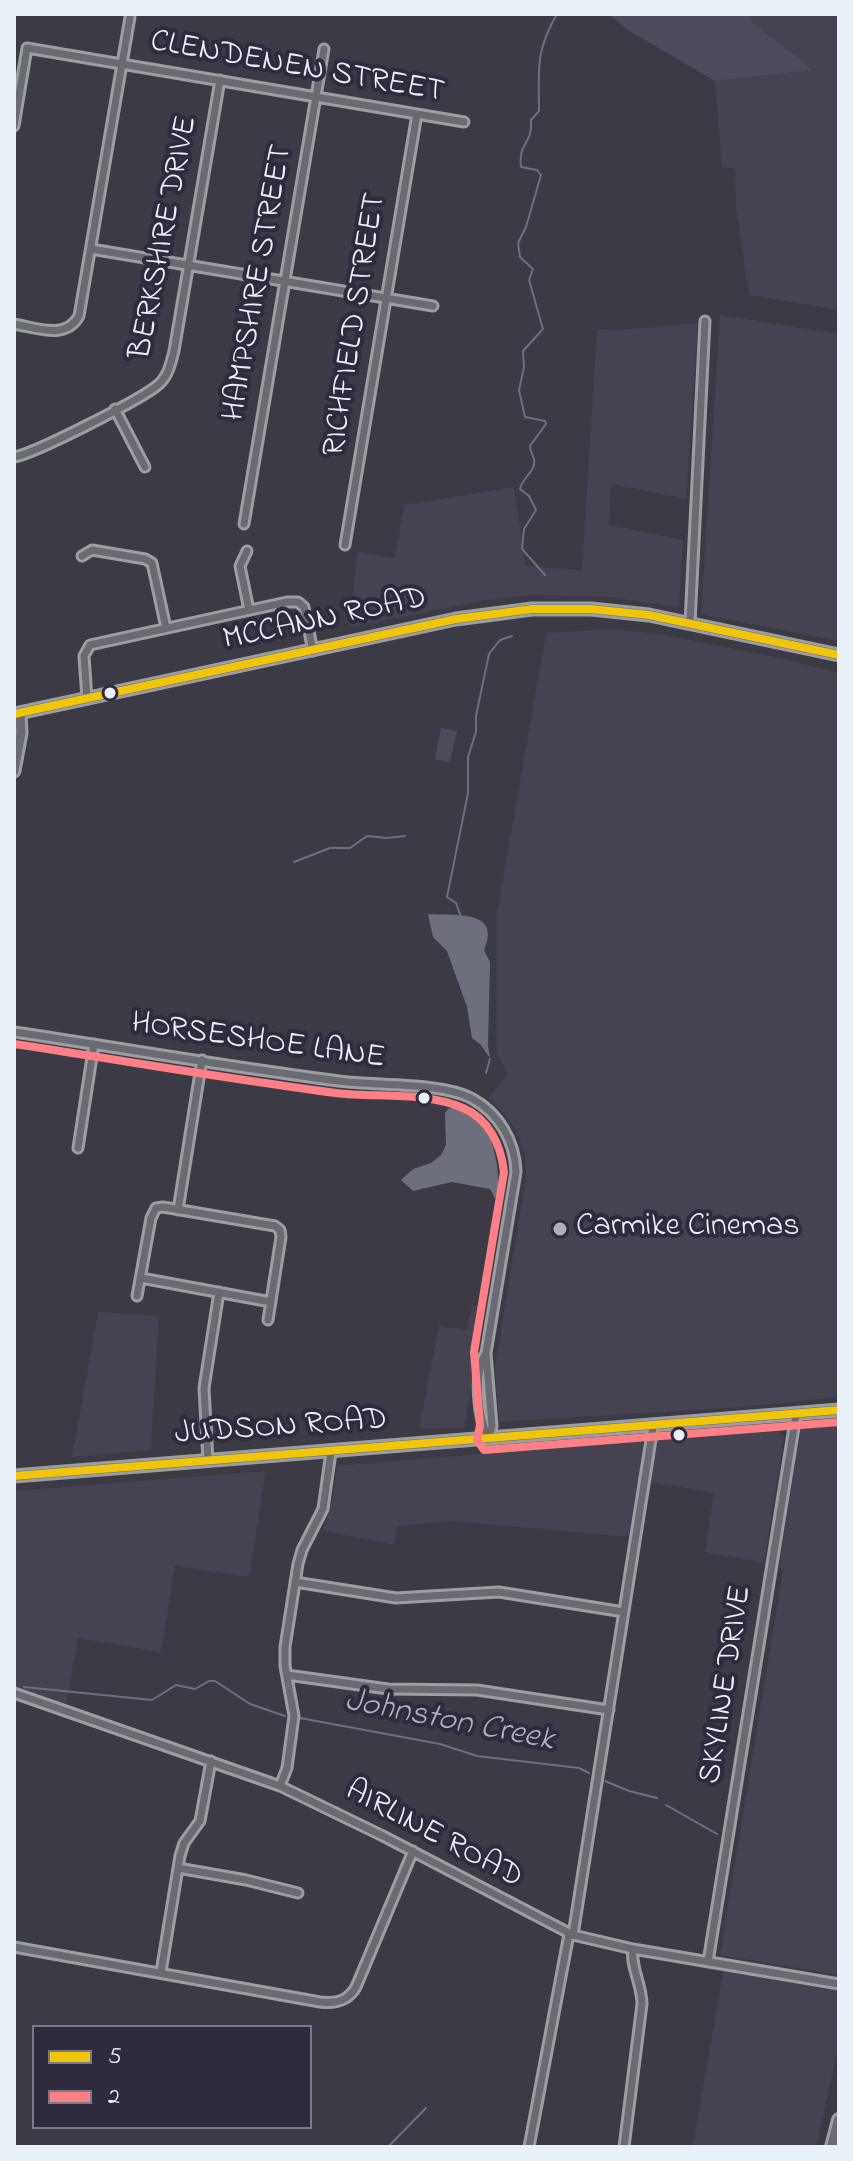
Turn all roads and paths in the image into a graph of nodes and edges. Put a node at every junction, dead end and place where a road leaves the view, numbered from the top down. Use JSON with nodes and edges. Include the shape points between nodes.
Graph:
{"nodes":[{"id":1,"x":130,"y":17,"type":"dead end"},
{"id":2,"x":324,"y":49,"type":"dead end"},
{"id":3,"x":123,"y":63,"type":"junction"},
{"id":4,"x":220,"y":80,"type":"junction"},
{"id":5,"x":316,"y":97,"type":"junction"},
{"id":6,"x":417,"y":114,"type":"junction"},
{"id":7,"x":464,"y":122,"type":"dead end"},
{"id":8,"x":14,"y":126,"type":"edge"},
{"id":9,"x":91,"y":249,"type":"junction"},
{"id":10,"x":189,"y":265,"type":"junction"},
{"id":11,"x":285,"y":281,"type":"junction"},
{"id":12,"x":386,"y":298,"type":"junction"},
{"id":13,"x":433,"y":306,"type":"dead end"},
{"id":14,"x":705,"y":321,"type":"dead end"},
{"id":15,"x":14,"y":324,"type":"edge"},
{"id":16,"x":115,"y":409,"type":"junction"},
{"id":17,"x":14,"y":457,"type":"edge"},
{"id":18,"x":145,"y":467,"type":"dead end"},
{"id":19,"x":244,"y":524,"type":"dead end"},
{"id":20,"x":345,"y":545,"type":"dead end"},
{"id":21,"x":247,"y":551,"type":"dead end"},
{"id":22,"x":82,"y":556,"type":"dead end"},
{"id":23,"x":249,"y":610,"type":"junction"},
{"id":24,"x":690,"y":623,"type":"junction"},
{"id":25,"x":166,"y":628,"type":"junction"},
{"id":26,"x":313,"y":651,"type":"junction"},
{"id":27,"x":839,"y":655,"type":"edge"},
{"id":28,"x":87,"y":699,"type":"junction"},
{"id":29,"x":17,"y":714,"type":"edge"},
{"id":30,"x":14,"y":771,"type":"edge"},
{"id":31,"x":14,"y":1032,"type":"edge"},
{"id":32,"x":94,"y":1044,"type":"junction"},
{"id":33,"x":202,"y":1060,"type":"junction"},
{"id":34,"x":78,"y":1148,"type":"dead end"},
{"id":35,"x":178,"y":1210,"type":"junction"},
{"id":36,"x":141,"y":1278,"type":"junction"},
{"id":37,"x":219,"y":1292,"type":"junction"},
{"id":38,"x":137,"y":1296,"type":"dead end"},
{"id":39,"x":271,"y":1302,"type":"junction"},
{"id":40,"x":268,"y":1320,"type":"dead end"},
{"id":41,"x":839,"y":1410,"type":"edge"},
{"id":42,"x":796,"y":1415,"type":"junction"},
{"id":43,"x":653,"y":1427,"type":"junction"},
{"id":44,"x":489,"y":1439,"type":"junction"},
{"id":45,"x":331,"y":1452,"type":"junction"},
{"id":46,"x":208,"y":1461,"type":"junction"},
{"id":47,"x":14,"y":1476,"type":"edge"},
{"id":48,"x":295,"y":1582,"type":"junction"},
{"id":49,"x":624,"y":1612,"type":"junction"},
{"id":50,"x":287,"y":1675,"type":"junction"},
{"id":51,"x":14,"y":1693,"type":"edge"},
{"id":52,"x":609,"y":1710,"type":"junction"},
{"id":53,"x":211,"y":1761,"type":"junction"},
{"id":54,"x":280,"y":1786,"type":"junction"},
{"id":55,"x":413,"y":1851,"type":"junction"},
{"id":56,"x":178,"y":1868,"type":"junction"},
{"id":57,"x":298,"y":1893,"type":"dead end"},
{"id":58,"x":571,"y":1934,"type":"junction"},
{"id":59,"x":14,"y":1947,"type":"edge"},
{"id":60,"x":633,"y":1949,"type":"junction"},
{"id":61,"x":708,"y":1962,"type":"junction"},
{"id":62,"x":161,"y":1972,"type":"junction"},
{"id":63,"x":839,"y":1984,"type":"edge"},
{"id":64,"x":839,"y":2120,"type":"edge"},
{"id":65,"x":529,"y":2147,"type":"edge"},
{"id":66,"x":624,"y":2147,"type":"edge"},
{"id":67,"x":832,"y":2147,"type":"edge"}],
"edges":[{"from":1,"to":3,"type":"street"},
{"from":2,"to":5,"type":"street","name":"HAMPSHIRE STREET"},
{"from":3,"to":4,"type":"street","name":"CLENDENEN STREET"},
{"from":3,"to":8,"type":"street","name":"CLENDENEN STREET","via":[[27,48]]},
{"from":3,"to":9,"type":"street"},
{"from":4,"to":5,"type":"street","name":"CLENDENEN STREET"},
{"from":4,"to":10,"type":"street","name":"BERKSHIRE DRIVE"},
{"from":5,"to":6,"type":"street","name":"CLENDENEN STREET"},
{"from":5,"to":11,"type":"street","name":"HAMPSHIRE STREET"},
{"from":6,"to":7,"type":"street","name":"CLENDENEN STREET"},
{"from":6,"to":12,"type":"street","name":"RICHFIELD STREET"},
{"from":9,"to":10,"type":"street"},
{"from":9,"to":15,"type":"street","via":[[75,323],[59,331]]},
{"from":10,"to":11,"type":"street"},
{"from":10,"to":16,"type":"street","name":"BERKSHIRE DRIVE","via":[[167,371],[154,388]]},
{"from":11,"to":12,"type":"street"},
{"from":11,"to":19,"type":"street","name":"HAMPSHIRE STREET"},
{"from":12,"to":13,"type":"street"},
{"from":12,"to":20,"type":"street","name":"RICHFIELD STREET"},
{"from":14,"to":24,"type":"street"},
{"from":16,"to":17,"type":"street","name":"BERKSHIRE DRIVE"},
{"from":16,"to":18,"type":"street"},
{"from":21,"to":23,"type":"street","via":[[240,566]]},
{"from":22,"to":25,"type":"street","via":[[92,550],[152,563]]},
{"from":23,"to":25,"type":"street"},
{"from":23,"to":26,"type":"street","via":[[301,603]]},
{"from":24,"to":26,"type":"main road","name":"MCCANN ROAD","via":[[615,611],[532,609],[456,619]]},
{"from":24,"to":27,"type":"main road","name":"MCCANN ROAD"},
{"from":25,"to":28,"type":"street","via":[[88,646],[83,671]]},
{"from":26,"to":28,"type":"main road","name":"MCCANN ROAD"},
{"from":28,"to":29,"type":"main road","name":"MCCANN ROAD"},
{"from":29,"to":30,"type":"main road","via":[[22,727]]},
{"from":31,"to":32,"type":"street","name":"HORSESHOE LANE"},
{"from":32,"to":33,"type":"street","name":"HORSESHOE LANE"},
{"from":32,"to":34,"type":"street"},
{"from":33,"to":35,"type":"street"},
{"from":33,"to":44,"type":"street","name":"HORSESHOE LANE","via":[[450,1091],[490,1112],[509,1139],[516,1172],[481,1361],[482,1427]]},
{"from":35,"to":36,"type":"street","via":[[160,1207],[153,1214]]},
{"from":35,"to":39,"type":"street","via":[[278,1227]]},
{"from":36,"to":37,"type":"street"},
{"from":36,"to":38,"type":"street"},
{"from":37,"to":39,"type":"street"},
{"from":37,"to":46,"type":"street","via":[[204,1375]]},
{"from":39,"to":40,"type":"street"},
{"from":41,"to":42,"type":"main road","name":"JUDSON ROAD"},
{"from":42,"to":43,"type":"main road","name":"JUDSON ROAD"},
{"from":42,"to":61,"type":"street","name":"SKYLINE DRIVE"},
{"from":43,"to":44,"type":"main road","name":"JUDSON ROAD"},
{"from":43,"to":49,"type":"street"},
{"from":44,"to":45,"type":"main road","name":"JUDSON ROAD"},
{"from":45,"to":46,"type":"main road","name":"JUDSON ROAD"},
{"from":45,"to":48,"type":"street","via":[[323,1509],[302,1550]]},
{"from":46,"to":47,"type":"main road","name":"JUDSON ROAD"},
{"from":48,"to":49,"type":"street","via":[[396,1598],[499,1592]]},
{"from":48,"to":50,"type":"street","via":[[285,1651]]},
{"from":49,"to":52,"type":"street"},
{"from":50,"to":52,"type":"street","via":[[388,1689],[472,1689]]},
{"from":50,"to":54,"type":"street","via":[[294,1722]]},
{"from":51,"to":53,"type":"street","name":"AIRLINE ROAD"},
{"from":52,"to":58,"type":"street"},
{"from":53,"to":54,"type":"street","name":"AIRLINE ROAD"},
{"from":53,"to":56,"type":"street","via":[[200,1821],[183,1845]]},
{"from":54,"to":55,"type":"street","name":"AIRLINE ROAD"},
{"from":55,"to":58,"type":"street","name":"AIRLINE ROAD"},
{"from":55,"to":62,"type":"street","via":[[356,1987],[341,2001],[320,2002]]},
{"from":56,"to":57,"type":"street"},
{"from":56,"to":62,"type":"street"},
{"from":58,"to":60,"type":"street","name":"AIRLINE ROAD"},
{"from":58,"to":65,"type":"street"},
{"from":59,"to":62,"type":"street"},
{"from":60,"to":61,"type":"street","name":"AIRLINE ROAD"},
{"from":60,"to":66,"type":"street","via":[[642,2004]]},
{"from":61,"to":63,"type":"street","name":"AIRLINE ROAD"},
{"from":64,"to":67,"type":"highway"}]}
